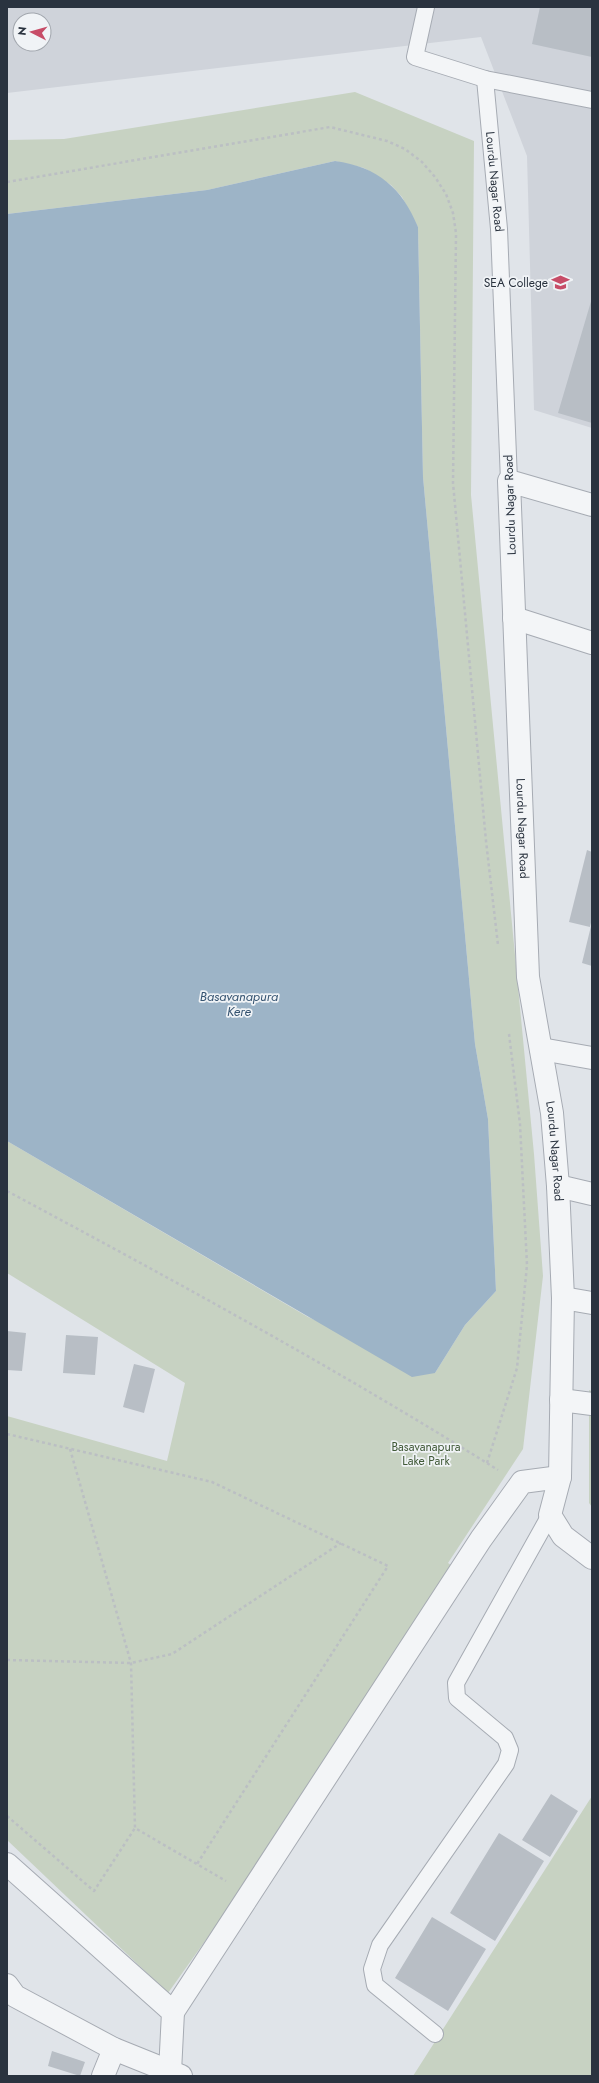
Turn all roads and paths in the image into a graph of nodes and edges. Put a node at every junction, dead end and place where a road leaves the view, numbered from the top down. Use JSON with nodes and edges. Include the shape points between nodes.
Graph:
{"nodes":[{"id":1,"x":426,"y":7,"type":"edge"},
{"id":2,"x":485,"y":79,"type":"junction"},
{"id":3,"x":592,"y":100,"type":"edge"},
{"id":4,"x":7,"y":182,"type":"edge"},
{"id":5,"x":509,"y":481,"type":"junction"},
{"id":6,"x":592,"y":505,"type":"edge"},
{"id":7,"x":514,"y":618,"type":"junction"},
{"id":8,"x":592,"y":643,"type":"edge"},
{"id":9,"x":499,"y":951,"type":"dead end"},
{"id":10,"x":508,"y":1030,"type":"dead end"},
{"id":11,"x":541,"y":1049,"type":"junction"},
{"id":12,"x":592,"y":1058,"type":"edge"},
{"id":13,"x":558,"y":1186,"type":"junction"},
{"id":14,"x":7,"y":1191,"type":"edge"},
{"id":15,"x":592,"y":1194,"type":"edge"},
{"id":16,"x":563,"y":1298,"type":"junction"},
{"id":17,"x":592,"y":1303,"type":"edge"},
{"id":18,"x":561,"y":1400,"type":"junction"},
{"id":19,"x":592,"y":1404,"type":"edge"},
{"id":20,"x":7,"y":1434,"type":"edge"},
{"id":21,"x":70,"y":1448,"type":"junction"},
{"id":22,"x":560,"y":1477,"type":"junction"},
{"id":23,"x":550,"y":1515,"type":"junction"},
{"id":24,"x":341,"y":1542,"type":"junction"},
{"id":25,"x":592,"y":1558,"type":"edge"},
{"id":26,"x":7,"y":1660,"type":"edge"},
{"id":27,"x":131,"y":1663,"type":"junction"},
{"id":28,"x":7,"y":1816,"type":"edge"},
{"id":29,"x":136,"y":1828,"type":"junction"},
{"id":30,"x":7,"y":1864,"type":"edge"},
{"id":31,"x":197,"y":1864,"type":"junction"},
{"id":32,"x":249,"y":1895,"type":"junction"},
{"id":33,"x":7,"y":1985,"type":"edge"},
{"id":34,"x":173,"y":2012,"type":"junction"},
{"id":35,"x":435,"y":2034,"type":"dead end"},
{"id":36,"x":114,"y":2049,"type":"junction"},
{"id":37,"x":176,"y":2074,"type":"edge"},
{"id":38,"x":103,"y":2076,"type":"edge"}],
"edges":[{"from":1,"to":2,"type":"lane","via":[[415,57]]},
{"from":2,"to":3,"type":"lane"},
{"from":2,"to":5,"type":"lane","name":"Lourdu Nagar Road","via":[[499,229]]},
{"from":4,"to":9,"type":"path","via":[[330,127],[387,141],[405,150],[422,162],[446,194],[453,213],[456,233],[453,483],[486,841]]},
{"from":5,"to":6,"type":"street"},
{"from":5,"to":7,"type":"street","name":"Lourdu Nagar Road"},
{"from":7,"to":8,"type":"street"},
{"from":7,"to":11,"type":"street","name":"Lourdu Nagar Road","via":[[528,977]]},
{"from":10,"to":14,"type":"path","via":[[520,1124],[527,1265],[517,1368],[487,1463],[402,1411],[163,1274]]},
{"from":11,"to":12,"type":"street"},
{"from":11,"to":13,"type":"street","name":"Lourdu Nagar Road","via":[[552,1113]]},
{"from":13,"to":15,"type":"street"},
{"from":13,"to":16,"type":"street","name":"Lourdu Nagar Road"},
{"from":16,"to":17,"type":"street"},
{"from":16,"to":18,"type":"street","name":"Lourdu Nagar Road"},
{"from":18,"to":19,"type":"street"},
{"from":18,"to":22,"type":"street","name":"Lourdu Nagar Road"},
{"from":20,"to":21,"type":"path"},
{"from":21,"to":24,"type":"path","via":[[212,1482]]},
{"from":21,"to":27,"type":"path"},
{"from":22,"to":23,"type":"street","name":"Lourdu Nagar Road"},
{"from":22,"to":32,"type":"street","via":[[522,1482],[481,1539]]},
{"from":23,"to":25,"type":"street","via":[[563,1536]]},
{"from":23,"to":35,"type":"lane","via":[[456,1683],[457,1698],[505,1738],[510,1750],[506,1764],[380,1945],[372,1969],[375,1984]]},
{"from":24,"to":27,"type":"path","via":[[172,1654]]},
{"from":24,"to":31,"type":"path","via":[[388,1566]]},
{"from":26,"to":27,"type":"path"},
{"from":27,"to":29,"type":"path"},
{"from":28,"to":29,"type":"path","via":[[94,1891]]},
{"from":29,"to":31,"type":"path"},
{"from":30,"to":34,"type":"street"},
{"from":31,"to":32,"type":"path"},
{"from":32,"to":34,"type":"street"},
{"from":33,"to":36,"type":"street","via":[[15,1996]]},
{"from":34,"to":37,"type":"street"},
{"from":36,"to":37,"type":"street"},
{"from":36,"to":38,"type":"street"}]}
